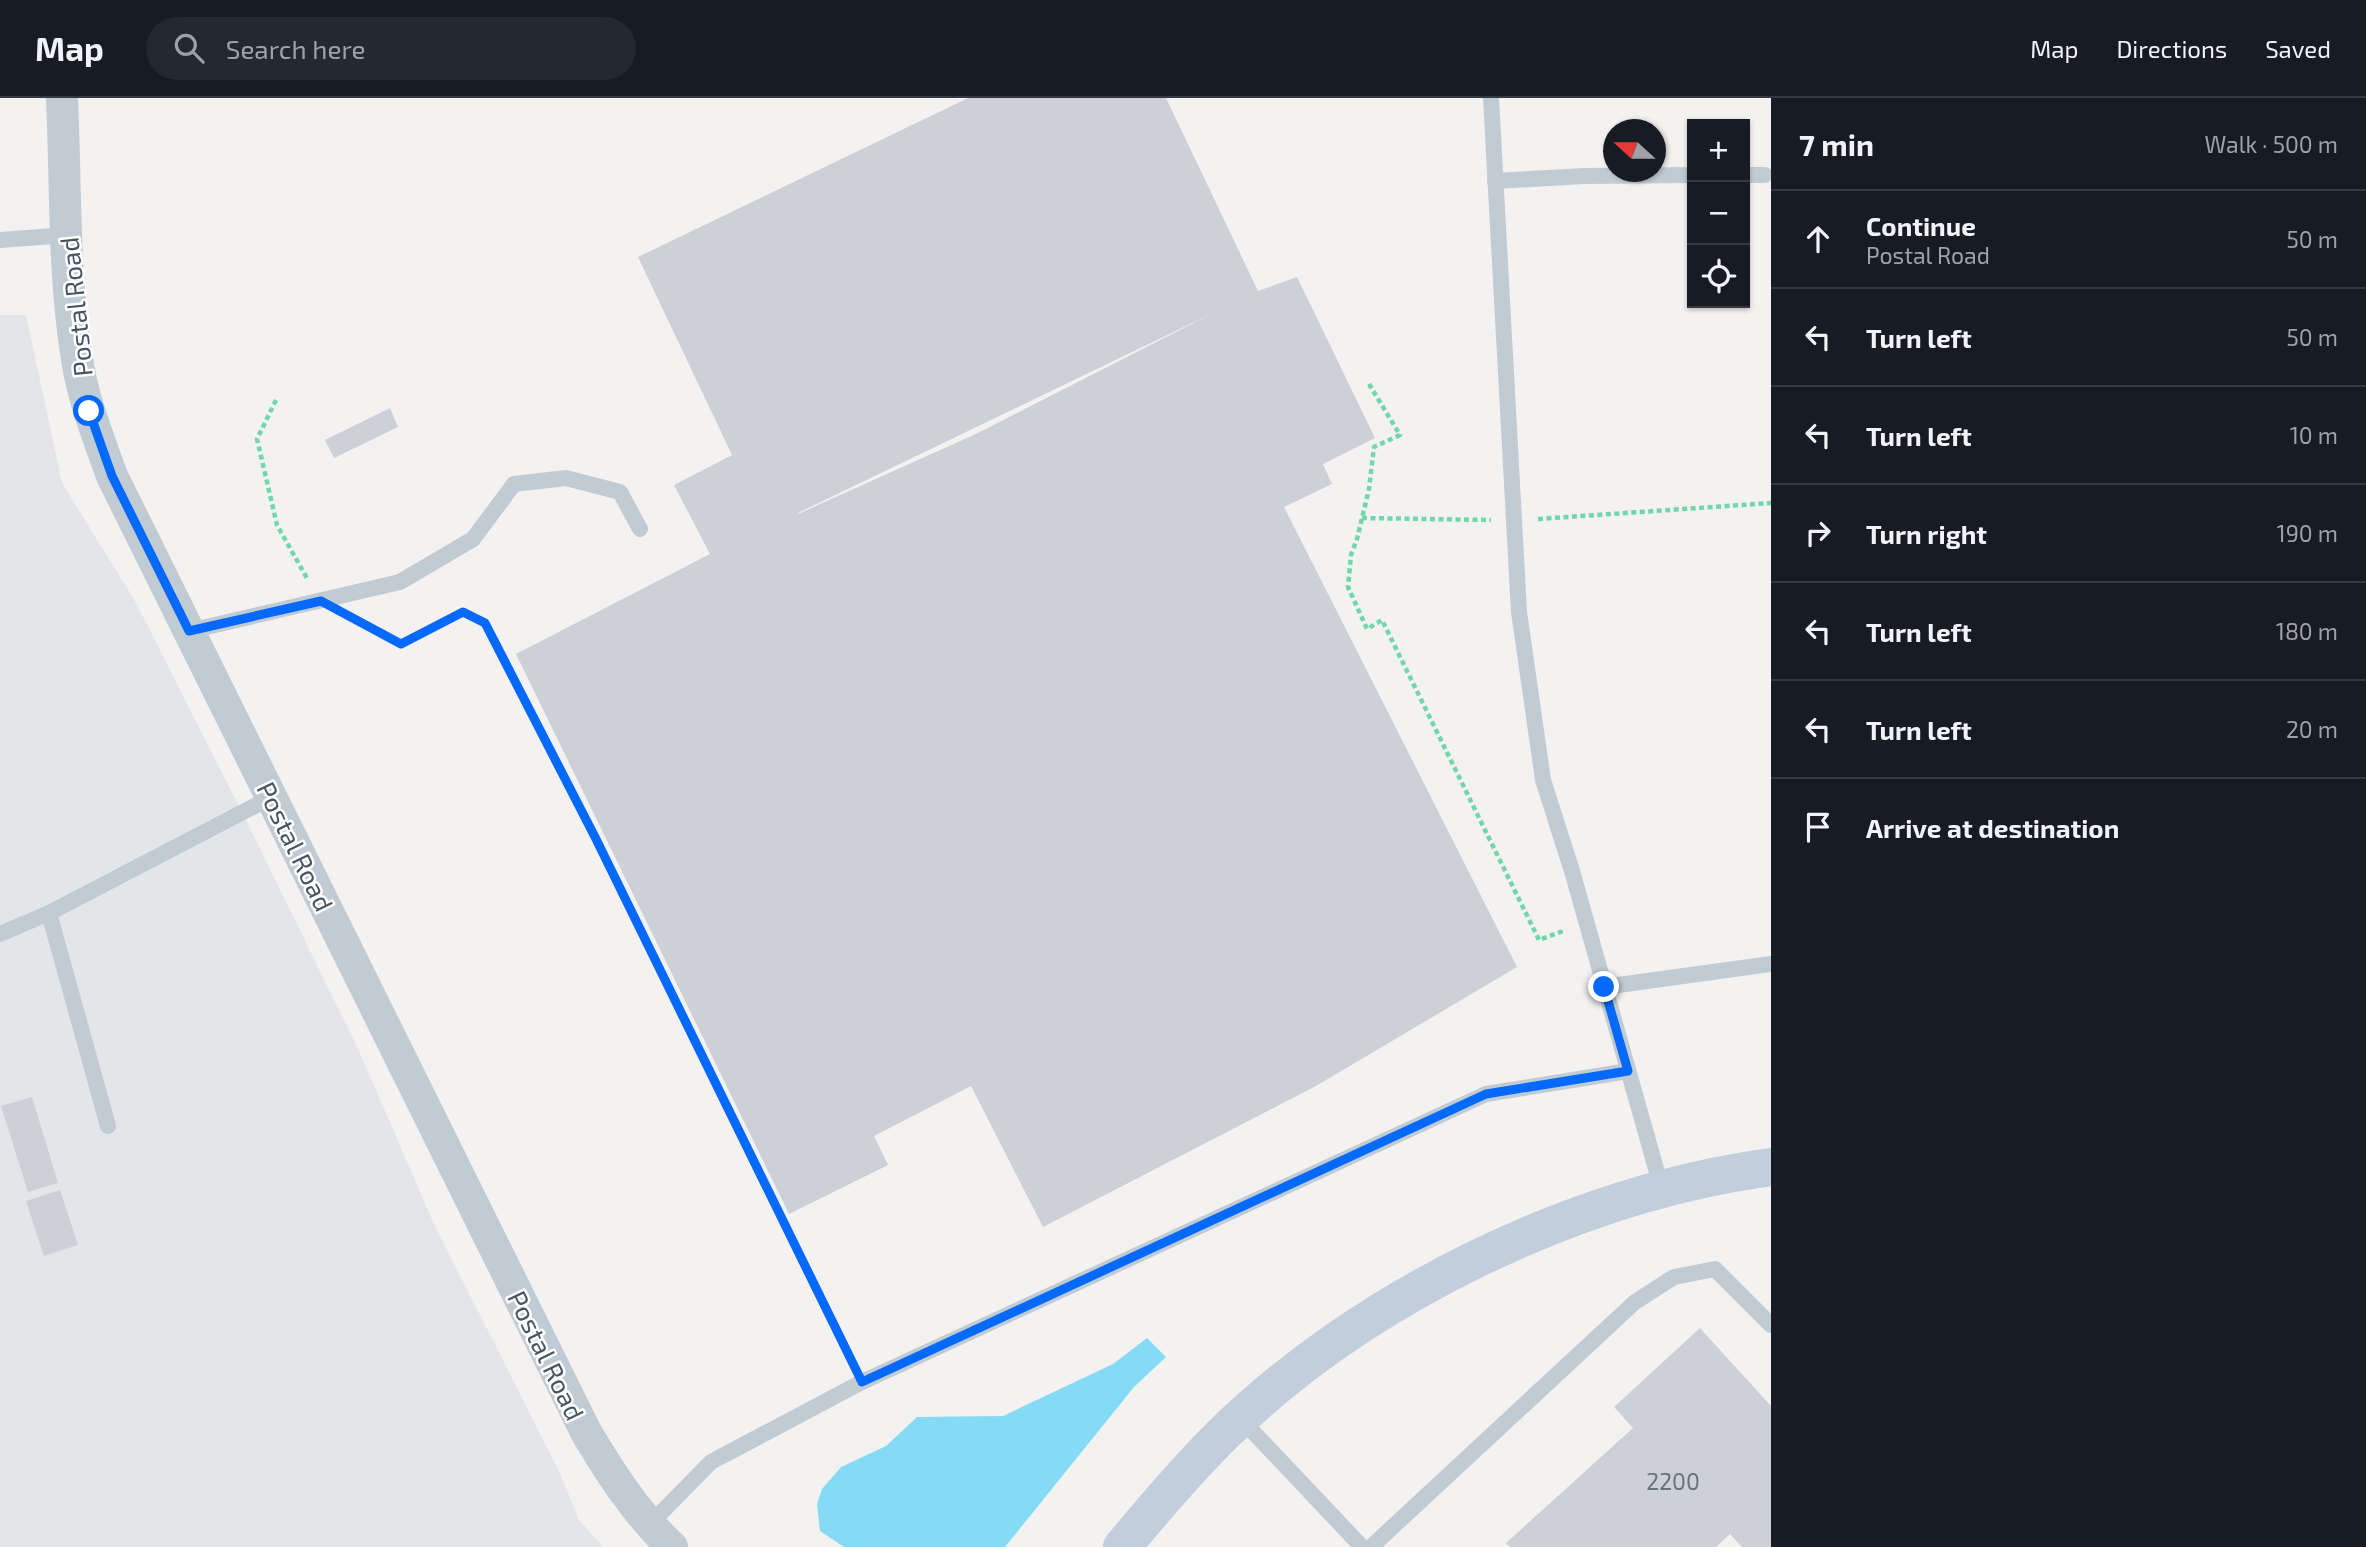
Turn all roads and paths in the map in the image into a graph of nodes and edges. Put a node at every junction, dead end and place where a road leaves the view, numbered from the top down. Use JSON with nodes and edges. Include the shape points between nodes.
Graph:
{"nodes":[{"id":1,"x":62,"y":98,"type":"edge"},
{"id":2,"x":1491,"y":98,"type":"edge"},
{"id":3,"x":1687,"y":175,"type":"edge"},
{"id":4,"x":1750,"y":175,"type":"edge"},
{"id":5,"x":1765,"y":175,"type":"dead end"},
{"id":6,"x":1495,"y":181,"type":"junction"},
{"id":7,"x":67,"y":235,"type":"junction"},
{"id":8,"x":0,"y":240,"type":"edge"},
{"id":9,"x":1369,"y":384,"type":"dead end"},
{"id":10,"x":276,"y":400,"type":"dead end"},
{"id":11,"x":1771,"y":503,"type":"edge"},
{"id":12,"x":1362,"y":518,"type":"junction"},
{"id":13,"x":1514,"y":521,"type":"junction"},
{"id":14,"x":640,"y":529,"type":"dead end"},
{"id":15,"x":321,"y":601,"type":"junction"},
{"id":16,"x":189,"y":631,"type":"junction"},
{"id":17,"x":272,"y":797,"type":"junction"},
{"id":18,"x":49,"y":913,"type":"junction"},
{"id":19,"x":1586,"y":923,"type":"junction"},
{"id":20,"x":0,"y":934,"type":"edge"},
{"id":21,"x":1771,"y":964,"type":"edge"},
{"id":22,"x":1604,"y":987,"type":"junction"},
{"id":23,"x":1628,"y":1071,"type":"junction"},
{"id":24,"x":108,"y":1126,"type":"dead end"},
{"id":25,"x":1771,"y":1167,"type":"edge"},
{"id":26,"x":1662,"y":1190,"type":"junction"},
{"id":27,"x":1771,"y":1325,"type":"edge"},
{"id":28,"x":862,"y":1382,"type":"junction"},
{"id":29,"x":1241,"y":1419,"type":"junction"},
{"id":30,"x":649,"y":1525,"type":"junction"},
{"id":31,"x":671,"y":1547,"type":"edge"},
{"id":32,"x":1122,"y":1547,"type":"edge"},
{"id":33,"x":1362,"y":1547,"type":"edge"},
{"id":34,"x":1371,"y":1547,"type":"edge"}],
"edges":[{"from":1,"to":7,"type":"street","name":"Postal Road"},
{"from":2,"to":6,"type":"lane"},
{"from":3,"to":6,"type":"lane"},
{"from":4,"to":5,"type":"lane"},
{"from":6,"to":13,"type":"lane"},
{"from":7,"to":8,"type":"lane"},
{"from":7,"to":16,"type":"street","name":"Postal Road","via":[[70,310],[89,411],[112,476]]},
{"from":9,"to":12,"type":"path","via":[[1401,435],[1374,447]]},
{"from":10,"to":15,"type":"path","via":[[257,439],[277,525]]},
{"from":11,"to":13,"type":"path"},
{"from":12,"to":13,"type":"path"},
{"from":12,"to":19,"type":"path","via":[[1348,587],[1367,629],[1382,620],[1539,940]]},
{"from":13,"to":19,"type":"lane","via":[[1519,612],[1543,780]]},
{"from":14,"to":15,"type":"lane","via":[[620,492],[566,478],[514,484],[473,539],[400,582]]},
{"from":15,"to":16,"type":"lane"},
{"from":15,"to":28,"type":"path","via":[[401,644],[463,612],[485,623]]},
{"from":16,"to":17,"type":"street","name":"Postal Road"},
{"from":17,"to":18,"type":"lane"},
{"from":17,"to":30,"type":"street","name":"Postal Road","via":[[586,1432]]},
{"from":18,"to":20,"type":"lane"},
{"from":18,"to":24,"type":"lane"},
{"from":19,"to":22,"type":"lane"},
{"from":21,"to":22,"type":"lane"},
{"from":22,"to":23,"type":"lane"},
{"from":23,"to":26,"type":"lane"},
{"from":23,"to":28,"type":"lane","via":[[1486,1094]]},
{"from":25,"to":26,"type":"street"},
{"from":26,"to":29,"type":"street","via":[[1536,1232],[1473,1260],[1384,1309],[1300,1367]]},
{"from":27,"to":34,"type":"lane","via":[[1715,1269],[1674,1277],[1635,1302]]},
{"from":28,"to":30,"type":"lane","via":[[711,1462]]},
{"from":29,"to":32,"type":"street","via":[[1175,1483]]},
{"from":29,"to":33,"type":"lane"},
{"from":30,"to":31,"type":"street","name":"Postal Road"}]}
